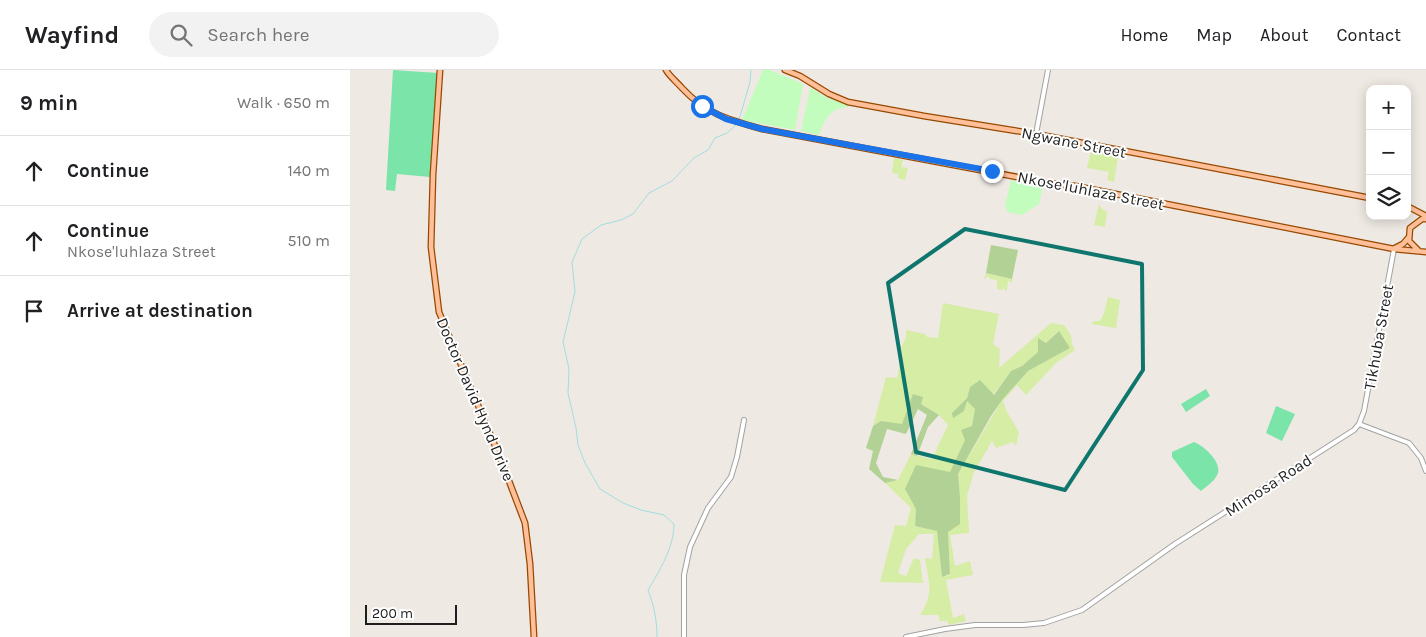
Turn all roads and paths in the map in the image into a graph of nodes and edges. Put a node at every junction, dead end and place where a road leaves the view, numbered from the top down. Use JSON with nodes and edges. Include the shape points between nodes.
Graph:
{"nodes":[{"id":1,"x":440,"y":70,"type":"edge"},
{"id":2,"x":666,"y":70,"type":"edge"},
{"id":3,"x":785,"y":70,"type":"edge"},
{"id":4,"x":1048,"y":70,"type":"edge"},
{"id":5,"x":1036,"y":134,"type":"junction"},
{"id":6,"x":1366,"y":197,"type":"edge"},
{"id":7,"x":1411,"y":209,"type":"edge"},
{"id":8,"x":1426,"y":218,"type":"edge"},
{"id":9,"x":1409,"y":237,"type":"junction"},
{"id":10,"x":1394,"y":249,"type":"junction"},
{"id":11,"x":1420,"y":251,"type":"junction"},
{"id":12,"x":1426,"y":252,"type":"edge"},
{"id":13,"x":744,"y":420,"type":"dead end"},
{"id":14,"x":1359,"y":424,"type":"junction"},
{"id":15,"x":1426,"y":471,"type":"edge"},
{"id":16,"x":534,"y":637,"type":"edge"},
{"id":17,"x":684,"y":637,"type":"edge"},
{"id":18,"x":906,"y":637,"type":"edge"}],
"edges":[{"from":1,"to":16,"type":"main road","name":"Doctor David Hynd Drive","via":[[431,247],[439,312],[498,450],[525,523]]},
{"from":2,"to":10,"type":"main road","name":"Nkose'luhlaza Street","via":[[709,111],[762,129]]},
{"from":3,"to":5,"type":"main road","name":"Ngwane Street","via":[[848,102]]},
{"from":4,"to":5,"type":"street"},
{"from":5,"to":6,"type":"main road","name":"Ngwane Street"},
{"from":7,"to":8,"type":"main road"},
{"from":8,"to":9,"type":"main road","via":[[1410,228]]},
{"from":9,"to":10,"type":"main road"},
{"from":9,"to":11,"type":"main road"},
{"from":10,"to":11,"type":"main road","name":"Nkose'luhlaza Street"},
{"from":10,"to":14,"type":"street","name":"Tikhuba Street","via":[[1367,397]]},
{"from":11,"to":12,"type":"main road","name":"Nkose'luhlaza Street"},
{"from":13,"to":17,"type":"street","via":[[731,477],[708,508],[690,547],[684,575]]},
{"from":14,"to":15,"type":"street","via":[[1409,443]]},
{"from":14,"to":18,"type":"street","name":"Mimosa Road","via":[[1175,544],[1082,610],[1044,623],[958,626]]}]}
